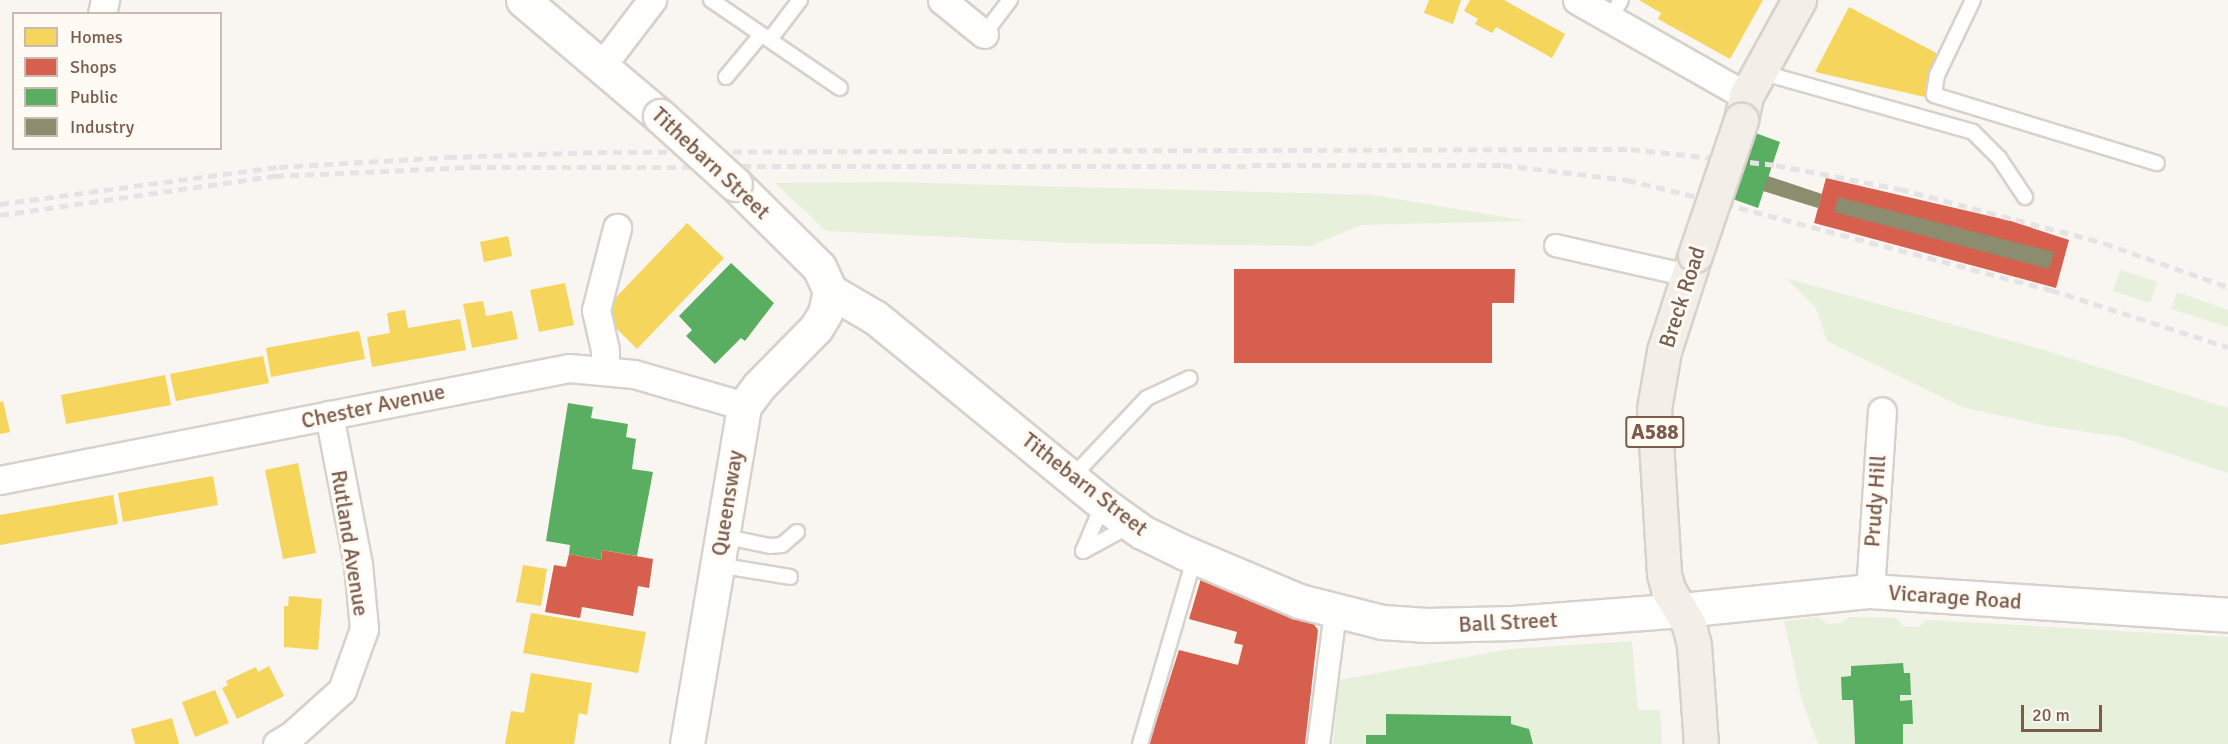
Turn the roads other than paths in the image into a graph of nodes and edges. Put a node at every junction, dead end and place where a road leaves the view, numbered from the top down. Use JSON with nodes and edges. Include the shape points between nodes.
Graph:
{"nodes":[{"id":1,"x":522,"y":0,"type":"edge"},
{"id":2,"x":652,"y":0,"type":"edge"},
{"id":3,"x":711,"y":0,"type":"edge"},
{"id":4,"x":800,"y":0,"type":"edge"},
{"id":5,"x":942,"y":0,"type":"edge"},
{"id":6,"x":1010,"y":0,"type":"edge"},
{"id":7,"x":1577,"y":0,"type":"edge"},
{"id":8,"x":1798,"y":0,"type":"edge"},
{"id":9,"x":1973,"y":0,"type":"edge"},
{"id":10,"x":1615,"y":10,"type":"edge"},
{"id":11,"x":984,"y":34,"type":"joint"},
{"id":12,"x":766,"y":37,"type":"junction"},
{"id":13,"x":603,"y":64,"type":"junction"},
{"id":14,"x":726,"y":77,"type":"dead end"},
{"id":15,"x":840,"y":88,"type":"dead end"},
{"id":16,"x":1748,"y":96,"type":"junction"},
{"id":17,"x":2157,"y":163,"type":"dead end"},
{"id":18,"x":2025,"y":197,"type":"dead end"},
{"id":19,"x":617,"y":228,"type":"dead end"},
{"id":20,"x":1555,"y":245,"type":"dead end"},
{"id":21,"x":1692,"y":265,"type":"junction"},
{"id":22,"x":830,"y":291,"type":"junction"},
{"id":23,"x":816,"y":328,"type":"junction"},
{"id":24,"x":890,"y":331,"type":"junction"},
{"id":25,"x":605,"y":369,"type":"junction"},
{"id":26,"x":1190,"y":378,"type":"dead end"},
{"id":27,"x":744,"y":406,"type":"junction"},
{"id":28,"x":1882,"y":411,"type":"dead end"},
{"id":29,"x":329,"y":415,"type":"junction"},
{"id":30,"x":1072,"y":477,"type":"junction"},
{"id":31,"x":0,"y":480,"type":"edge"},
{"id":32,"x":1104,"y":504,"type":"junction"},
{"id":33,"x":1132,"y":525,"type":"junction"},
{"id":34,"x":797,"y":532,"type":"dead end"},
{"id":35,"x":720,"y":551,"type":"junction"},
{"id":36,"x":1195,"y":556,"type":"junction"},
{"id":37,"x":790,"y":577,"type":"dead end"},
{"id":38,"x":1870,"y":591,"type":"junction"},
{"id":39,"x":1682,"y":610,"type":"junction"},
{"id":40,"x":1335,"y":612,"type":"junction"},
{"id":41,"x":2228,"y":615,"type":"edge"},
{"id":42,"x":277,"y":744,"type":"edge"},
{"id":43,"x":687,"y":744,"type":"edge"},
{"id":44,"x":1140,"y":744,"type":"edge"},
{"id":45,"x":1317,"y":744,"type":"edge"},
{"id":46,"x":1701,"y":744,"type":"edge"}],
"edges":[{"from":1,"to":13,"type":"main road","name":"Tithebarn Street"},
{"from":2,"to":13,"type":"street"},
{"from":3,"to":12,"type":"lane"},
{"from":4,"to":12,"type":"lane"},
{"from":5,"to":11,"type":"street"},
{"from":6,"to":11,"type":"lane"},
{"from":7,"to":10,"type":"street"},
{"from":8,"to":16,"type":"main road","name":"Breck Road","number":"A588"},
{"from":9,"to":17,"type":"lane","via":[[1937,75],[1934,95]]},
{"from":10,"to":16,"type":"street"},
{"from":12,"to":14,"type":"lane"},
{"from":12,"to":15,"type":"lane"},
{"from":13,"to":22,"type":"main road","name":"Tithebarn Street","bridge":true,"via":[[819,267]]},
{"from":16,"to":18,"type":"lane","via":[[1973,132],[1999,158]]},
{"from":16,"to":21,"type":"main road","name":"Breck Road","number":"A588","bridge":true},
{"from":19,"to":25,"type":"street","via":[[596,310]]},
{"from":20,"to":21,"type":"street"},
{"from":21,"to":39,"type":"main road","name":"Breck Road","number":"A588","via":[[1658,375],[1654,409],[1664,574]]},
{"from":22,"to":23,"type":"main road","name":"Queensway","via":[[825,314]]},
{"from":22,"to":24,"type":"main road","name":"Tithebarn Street"},
{"from":23,"to":24,"type":"main road","name":"Tithebarn Street","via":[[846,323]]},
{"from":23,"to":27,"type":"main road","name":"Queensway"},
{"from":24,"to":30,"type":"main road","name":"Tithebarn Street"},
{"from":25,"to":27,"type":"street","name":"Chester Avenue"},
{"from":25,"to":29,"type":"street","name":"Chester Avenue","via":[[569,368],[526,375]]},
{"from":26,"to":30,"type":"lane","via":[[1147,398]]},
{"from":27,"to":35,"type":"main road","name":"Queensway"},
{"from":28,"to":38,"type":"street","name":"Prudy Hill"},
{"from":29,"to":31,"type":"street","name":"Chester Avenue"},
{"from":29,"to":42,"type":"street","name":"Rutland Avenue","via":[[358,564],[364,629],[342,690]]},
{"from":30,"to":32,"type":"main road","name":"Tithebarn Street"},
{"from":32,"to":33,"type":"main road","name":"Tithebarn Street"},
{"from":32,"to":33,"type":"lane","via":[[1083,551]]},
{"from":33,"to":36,"type":"main road","name":"Tithebarn Street"},
{"from":34,"to":35,"type":"lane","via":[[782,544]]},
{"from":35,"to":37,"type":"lane"},
{"from":35,"to":43,"type":"main road","name":"Queensway"},
{"from":36,"to":40,"type":"main road","name":"Tithebarn Street"},
{"from":36,"to":44,"type":"lane"},
{"from":38,"to":39,"type":"main road","name":"Vicarage Road"},
{"from":38,"to":41,"type":"main road","name":"Vicarage Road"},
{"from":39,"to":40,"type":"main road","name":"Ball Street","via":[[1427,625]]},
{"from":39,"to":46,"type":"main road","number":"A588","via":[[1694,645]]},
{"from":40,"to":45,"type":"street"}]}
